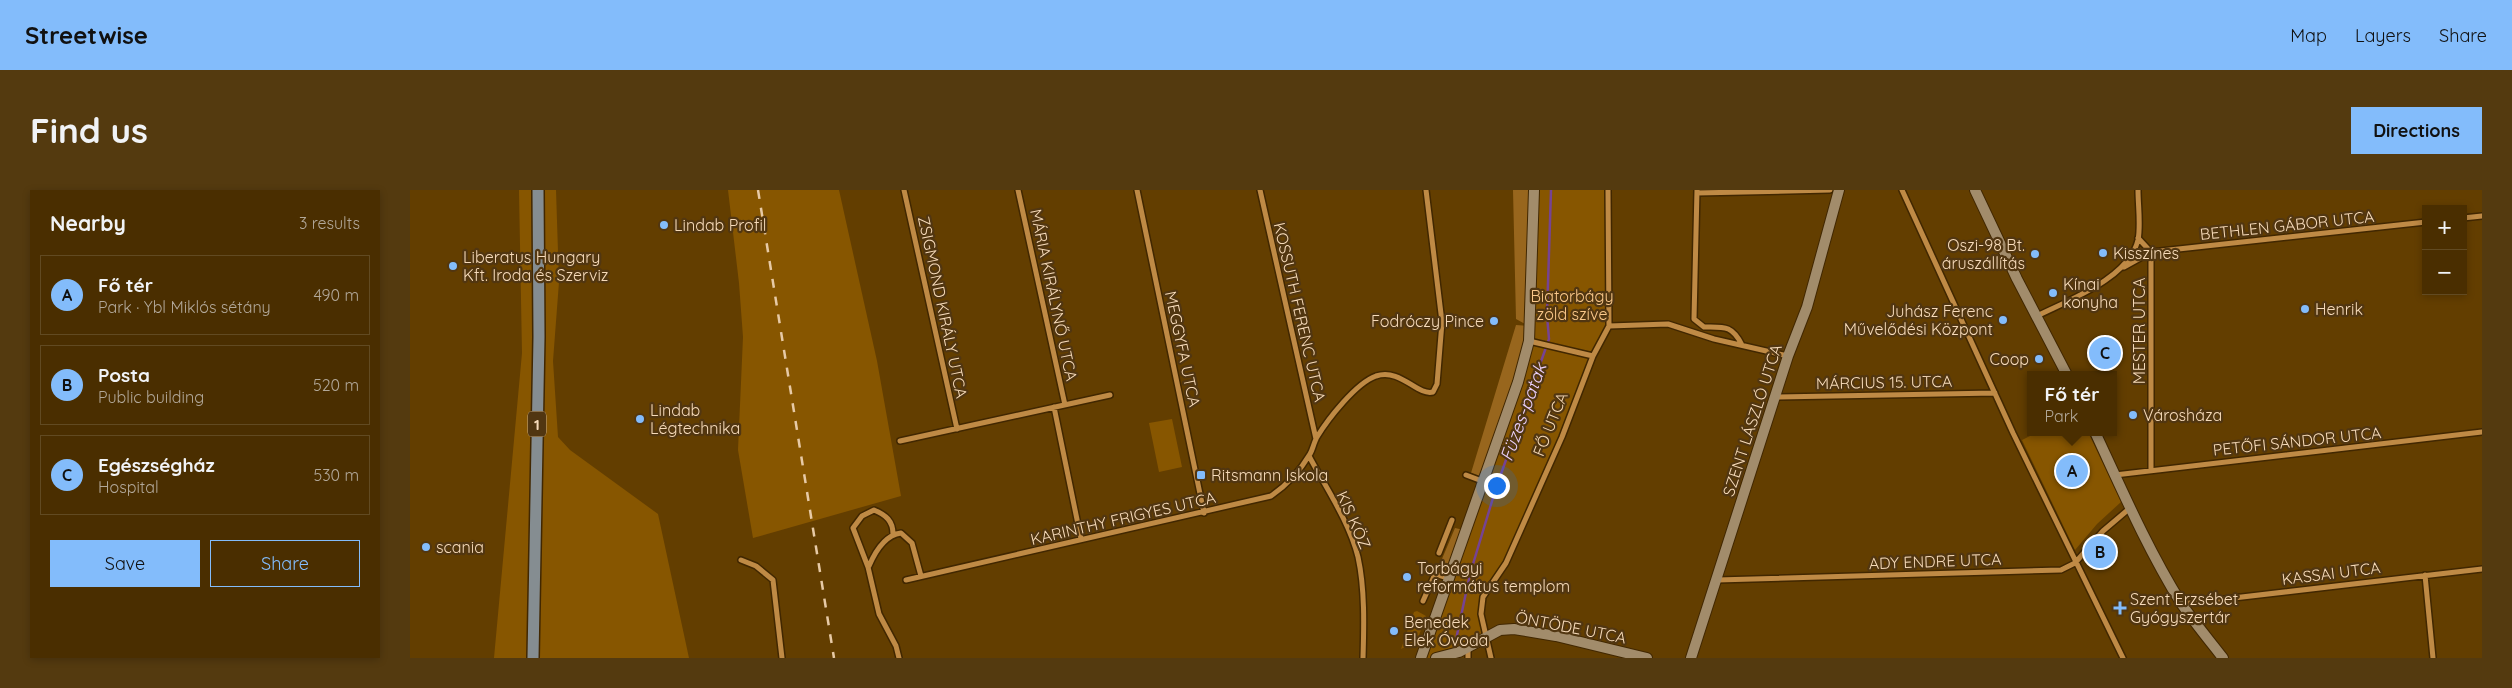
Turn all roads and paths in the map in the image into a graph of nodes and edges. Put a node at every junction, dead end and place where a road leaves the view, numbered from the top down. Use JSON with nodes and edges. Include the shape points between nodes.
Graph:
{"nodes":[{"id":1,"x":538,"y":190,"type":"edge"},
{"id":2,"x":904,"y":190,"type":"edge"},
{"id":3,"x":1018,"y":190,"type":"edge"},
{"id":4,"x":1136,"y":190,"type":"edge"},
{"id":5,"x":1260,"y":190,"type":"edge"},
{"id":6,"x":1426,"y":190,"type":"edge"},
{"id":7,"x":1534,"y":190,"type":"edge"},
{"id":8,"x":1608,"y":190,"type":"edge"},
{"id":9,"x":1830,"y":190,"type":"edge"},
{"id":10,"x":1839,"y":190,"type":"edge"},
{"id":11,"x":1902,"y":190,"type":"edge"},
{"id":12,"x":1975,"y":190,"type":"edge"},
{"id":13,"x":2138,"y":190,"type":"edge"},
{"id":14,"x":1697,"y":192,"type":"edge"},
{"id":15,"x":2482,"y":216,"type":"edge"},
{"id":16,"x":2467,"y":218,"type":"edge"},
{"id":17,"x":2422,"y":222,"type":"edge"},
{"id":18,"x":2138,"y":238,"type":"junction"},
{"id":19,"x":2151,"y":252,"type":"junction"},
{"id":20,"x":2124,"y":267,"type":"junction"},
{"id":21,"x":2037,"y":316,"type":"junction"},
{"id":22,"x":1609,"y":326,"type":"junction"},
{"id":23,"x":1534,"y":342,"type":"junction"},
{"id":24,"x":1742,"y":345,"type":"junction"},
{"id":25,"x":1593,"y":356,"type":"junction"},
{"id":26,"x":1788,"y":356,"type":"junction"},
{"id":27,"x":2066,"y":371,"type":"edge"},
{"id":28,"x":1994,"y":393,"type":"junction"},
{"id":29,"x":1110,"y":395,"type":"dead end"},
{"id":30,"x":1775,"y":396,"type":"junction"},
{"id":31,"x":1065,"y":405,"type":"junction"},
{"id":32,"x":1054,"y":407,"type":"junction"},
{"id":33,"x":957,"y":429,"type":"junction"},
{"id":34,"x":2482,"y":432,"type":"edge"},
{"id":35,"x":2097,"y":436,"type":"edge"},
{"id":36,"x":1316,"y":439,"type":"junction"},
{"id":37,"x":900,"y":441,"type":"dead end"},
{"id":38,"x":1309,"y":456,"type":"junction"},
{"id":39,"x":2151,"y":470,"type":"junction"},
{"id":40,"x":2115,"y":474,"type":"junction"},
{"id":41,"x":1466,"y":475,"type":"dead end"},
{"id":42,"x":1482,"y":481,"type":"junction"},
{"id":43,"x":2130,"y":508,"type":"junction"},
{"id":44,"x":1204,"y":513,"type":"junction"},
{"id":45,"x":1452,"y":520,"type":"dead end"},
{"id":46,"x":893,"y":534,"type":"junction"},
{"id":47,"x":1081,"y":539,"type":"junction"},
{"id":48,"x":1439,"y":553,"type":"dead end"},
{"id":49,"x":742,"y":560,"type":"dead end"},
{"id":50,"x":2076,"y":563,"type":"junction"},
{"id":51,"x":868,"y":567,"type":"junction"},
{"id":52,"x":2482,"y":568,"type":"edge"},
{"id":53,"x":2425,"y":575,"type":"junction"},
{"id":54,"x":921,"y":576,"type":"junction"},
{"id":55,"x":1448,"y":578,"type":"junction"},
{"id":56,"x":906,"y":580,"type":"dead end"},
{"id":57,"x":1717,"y":580,"type":"junction"},
{"id":58,"x":1423,"y":601,"type":"dead end"},
{"id":59,"x":2182,"y":604,"type":"junction"},
{"id":60,"x":1486,"y":636,"type":"junction"},
{"id":61,"x":1465,"y":653,"type":"edge"},
{"id":62,"x":1440,"y":657,"type":"edge"},
{"id":63,"x":533,"y":658,"type":"edge"},
{"id":64,"x":782,"y":658,"type":"edge"},
{"id":65,"x":899,"y":658,"type":"edge"},
{"id":66,"x":1363,"y":658,"type":"edge"},
{"id":67,"x":1421,"y":658,"type":"edge"},
{"id":68,"x":1491,"y":658,"type":"edge"},
{"id":69,"x":1647,"y":658,"type":"edge"},
{"id":70,"x":1691,"y":658,"type":"edge"},
{"id":71,"x":2123,"y":658,"type":"edge"},
{"id":72,"x":2223,"y":658,"type":"edge"},
{"id":73,"x":2434,"y":658,"type":"edge"}],
"edges":[{"from":1,"to":63,"type":"main road","number":"1"},
{"from":2,"to":33,"type":"street","name":"ZSIGMOND KIRÁLY UTCA"},
{"from":3,"to":31,"type":"street","name":"MÁRIA KIRÁLYNŐ UTCA"},
{"from":4,"to":44,"type":"street","name":"MEGGYFA UTCA"},
{"from":5,"to":36,"type":"street","name":"KOSSUTH FERENC UTCA"},
{"from":6,"to":36,"type":"street","name":"KARINTHY FRIGYES UTCA","via":[[1442,322],[1436,388],[1428,393],[1405,379],[1392,375],[1375,376],[1349,396]]},
{"from":7,"to":23,"type":"street"},
{"from":8,"to":22,"type":"street","name":"FŐ UTCA"},
{"from":9,"to":14,"type":"street"},
{"from":10,"to":26,"type":"street","name":"SZENT LÁSZLÓ UTCA","via":[[1807,307]]},
{"from":11,"to":28,"type":"street"},
{"from":12,"to":21,"type":"street"},
{"from":13,"to":18,"type":"street"},
{"from":14,"to":24,"type":"street","via":[[1694,318],[1704,327],[1726,327],[1736,334]]},
{"from":15,"to":16,"type":"street"},
{"from":17,"to":19,"type":"street","name":"BETHLEN GÁBOR UTCA"},
{"from":18,"to":19,"type":"street"},
{"from":18,"to":20,"type":"street"},
{"from":19,"to":20,"type":"street","name":"BETHLEN GÁBOR UTCA"},
{"from":19,"to":39,"type":"street","name":"MESTER UTCA"},
{"from":20,"to":21,"type":"street","name":"BETHLEN GÁBOR UTCA"},
{"from":21,"to":27,"type":"street"},
{"from":22,"to":24,"type":"street","via":[[1668,324]]},
{"from":22,"to":25,"type":"street","name":"FŐ UTCA"},
{"from":23,"to":25,"type":"street"},
{"from":23,"to":42,"type":"street"},
{"from":24,"to":26,"type":"street"},
{"from":25,"to":60,"type":"street","name":"FŐ UTCA","via":[[1506,563],[1483,597],[1481,614]]},
{"from":26,"to":30,"type":"street","name":"SZENT LÁSZLÓ UTCA"},
{"from":28,"to":30,"type":"street","name":"MÁRCIUS 15. UTCA"},
{"from":28,"to":50,"type":"street"},
{"from":29,"to":31,"type":"street"},
{"from":30,"to":57,"type":"street","name":"SZENT LÁSZLÓ UTCA"},
{"from":31,"to":32,"type":"street"},
{"from":32,"to":33,"type":"street"},
{"from":32,"to":47,"type":"street"},
{"from":33,"to":37,"type":"street"},
{"from":34,"to":39,"type":"street","name":"PETŐFI SÁNDOR UTCA"},
{"from":35,"to":40,"type":"street"},
{"from":36,"to":38,"type":"street","name":"KARINTHY FRIGYES UTCA"},
{"from":38,"to":44,"type":"street","name":"KARINTHY FRIGYES UTCA","via":[[1285,487],[1271,496]]},
{"from":38,"to":66,"type":"street","name":"KIS KÖZ","via":[[1346,524],[1358,557],[1364,623]]},
{"from":39,"to":40,"type":"street","name":"PETŐFI SÁNDOR UTCA"},
{"from":40,"to":43,"type":"street"},
{"from":41,"to":42,"type":"street"},
{"from":42,"to":55,"type":"street"},
{"from":43,"to":50,"type":"street","via":[[2103,531]]},
{"from":43,"to":59,"type":"street"},
{"from":44,"to":47,"type":"street","name":"KARINTHY FRIGYES UTCA"},
{"from":45,"to":48,"type":"street"},
{"from":46,"to":51,"type":"street"},
{"from":46,"to":51,"type":"street","via":[[893,526],[887,517],[874,510],[857,520],[853,528]]},
{"from":46,"to":54,"type":"street","via":[[901,533],[908,538]]},
{"from":47,"to":54,"type":"street","name":"KARINTHY FRIGYES UTCA"},
{"from":49,"to":64,"type":"street","via":[[756,566],[773,580]]},
{"from":50,"to":57,"type":"street","name":"ADY ENDRE UTCA","via":[[2061,570]]},
{"from":50,"to":71,"type":"street"},
{"from":51,"to":65,"type":"street","via":[[879,614]]},
{"from":52,"to":53,"type":"street","name":"KASSAI UTCA"},
{"from":53,"to":59,"type":"street","name":"KASSAI UTCA"},
{"from":53,"to":73,"type":"street"},
{"from":54,"to":56,"type":"street","name":"KARINTHY FRIGYES UTCA"},
{"from":55,"to":58,"type":"street","via":[[1435,574]]},
{"from":55,"to":67,"type":"street"},
{"from":57,"to":70,"type":"street","name":"SZENT LÁSZLÓ UTCA"},
{"from":59,"to":72,"type":"street"},
{"from":60,"to":61,"type":"street","name":"ÖNTÖDE UTCA"},
{"from":60,"to":68,"type":"street","name":"FŐ UTCA"},
{"from":60,"to":69,"type":"street","name":"ÖNTÖDE UTCA","via":[[1514,629]]},
{"from":61,"to":62,"type":"street","name":"ÖNTÖDE UTCA"}]}
